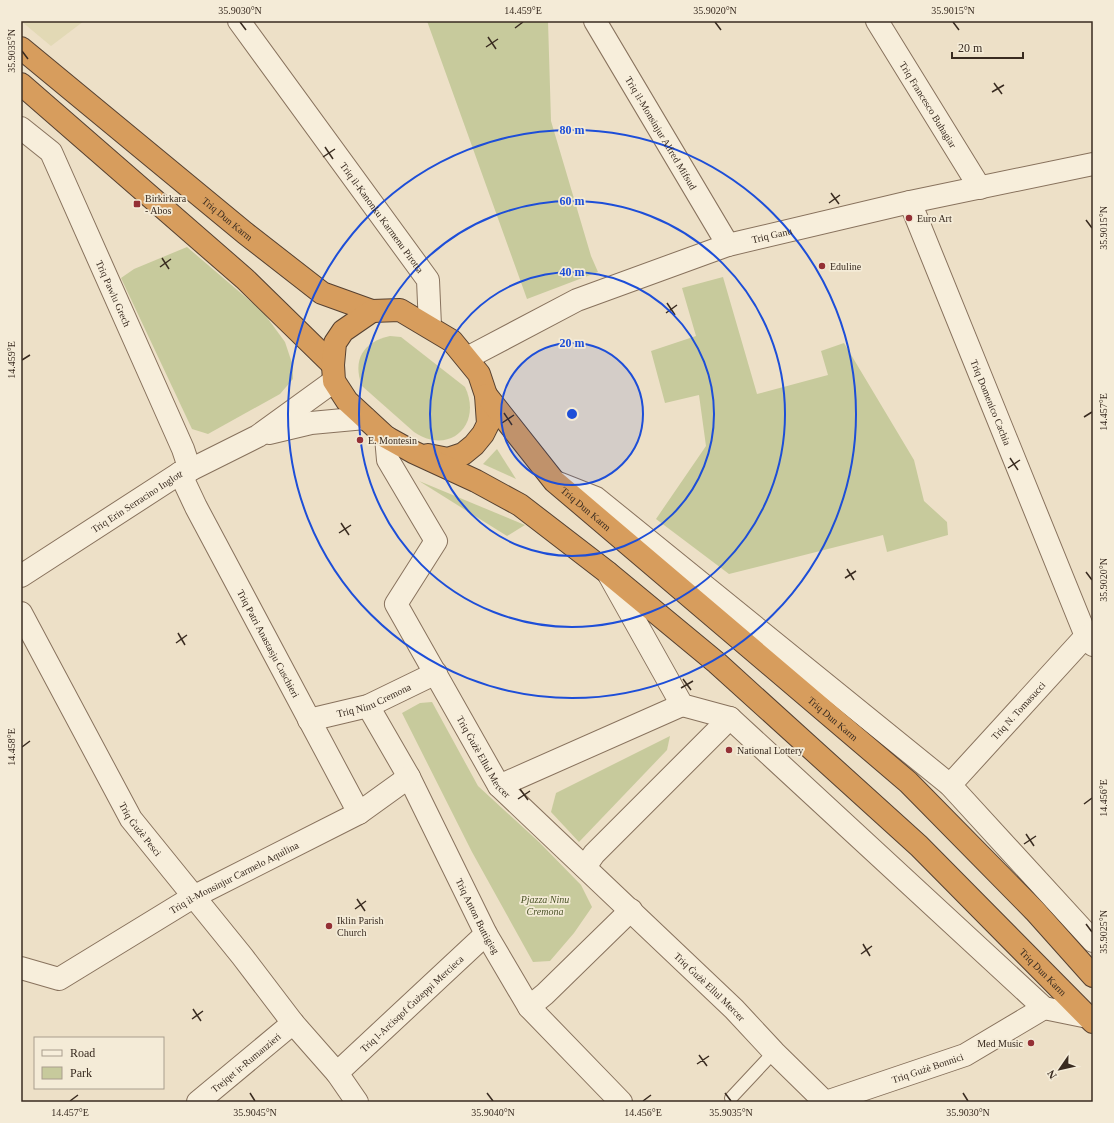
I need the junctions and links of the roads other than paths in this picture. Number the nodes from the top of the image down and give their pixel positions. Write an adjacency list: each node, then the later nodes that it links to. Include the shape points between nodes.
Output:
1 (239, 21): 12 (street, Triq il-Kanonku Karmenu Pirotta, via 428,280)
2 (595, 21): 10 (street, Triq il-Monsinjur Alfred Mifsud)
3 (877, 21): 8 (street, Triq Francesco Buhagiar)
4 (21, 48): 11 (highway, Triq Dun Karm, via 244,233 322,293)
5 (21, 84): 14 (highway, Triq Dun Karm, via 245,279)
6 (21, 128): 20 (street, Triq Pawlu Grech, via 52,152 183,449)
7 (1093, 164): 8 (street, Triq Ganu)
8 (980, 188): 9 (street, Triq Ganu)
9 (910, 202): 10 (street, Triq Ganu); 25 (street, Triq Domenico Cachia)
10 (728, 245): 13 (street, Triq Ganu, via 577,300)
11 (372, 311): 12 (highway, Triq Dun Karm, via 400,310); 14 (highway, via 342,331 335,343)
12 (430, 326): 13 (highway, Triq Dun Karm, via 452,341)
13 (467, 358): 15 (highway, Triq Dun Karm, via 479,374)
14 (334, 373): 16 (highway, Triq Dun Karm, via 347,401); 17 (street, Triq Erin Serracino Inglott)
15 (486, 395): 19 (highway, Triq Dun Karm, via 488,424 478,440 463,454 448,459); 21 (highway, Triq Dun Karm)
16 (365, 418): 17 (street, Triq Erin Serracino Inglott, via 311,423); 18 (highway, Triq Dun Karm)
17 (258, 436): 20 (street, Triq Erin Serracino Inglott)
18 (386, 437): 19 (highway, Triq Dun Karm); 26 (street, Triq Ġużè Ellul Mercer, via 388,460 436,541 396,604)
19 (413, 452): 22 (highway, Triq Dun Karm, via 520,505)
20 (185, 472): 23 (street, Triq Erin Serracino Inglott); 30 (street, Triq Patri Anastasju Cuschieri)
21 (554, 481): 32 (street, Triq Dun Karm, via 596,498); 41 (highway, Triq Dun Karm, via 908,782 1035,911)
22 (607, 572): 27 (street, Triq Dun Karm); 44 (highway, Triq Dun Karm, via 717,662 919,846)
23 (21, 576)
24 (21, 613): 36 (street, Triq Ġużè Pesci, via 131,819)
25 (1090, 640): 32 (street, Triq N. Tomasucci)
26 (436, 673): 28 (street, Triq Ninu Cremona); 33 (street, Triq Ġużè Ellul Mercer)
27 (682, 705): 29 (street); 33 (street)
28 (368, 706): 30 (street, Triq Ninu Cremona); 31 (street, Triq Anton Buttigieg)
29 (730, 718): 35 (street, via 594,854); 43 (street)
30 (309, 720): 34 (street, Triq Patri Anastasju Cuschieri)
31 (409, 777): 34 (street, Triq il-Monsinjur Carmelo Aquilina); 38 (street, Triq Anton Buttigieg)
32 (950, 785): 39 (street, Triq Dun Karm)
33 (499, 786): 35 (street, Triq Ġużè Ellul Mercer)
34 (359, 813): 36 (street, Triq il-Monsinjur Carmelo Aquilina)
35 (586, 867): 37 (street, Triq Ġużè Ellul Mercer)
36 (193, 897): 40 (street, Triq il-Monsinjur Carmelo Aquilina, via 59,979); 45 (street, Triq Ġużè Pesci)
37 (631, 910): 42 (street); 46 (street, Triq Ġużè Ellul Mercer, via 734,1009)
38 (486, 934): 42 (street, Triq Anton Buttigieg); 47 (street, Triq l-Arċisqof Ġużeppi Mercieca)
39 (1093, 941)
40 (21, 968)
41 (1093, 976)
42 (529, 1007): 51 (street, Triq Anton Buttigieg)
43 (1044, 1008): 44 (street, Triq Dun Karm); 52 (street, Triq Gużè Bonnici, via 965,1055)
44 (1091, 1020)
45 (293, 1023): 47 (street, Triq Ġużè Pesci); 49 (street, Trejqet ir-Rumanzieri)
46 (774, 1052): 48 (lane); 52 (street, Triq Ġużè Ellul Mercer)
47 (337, 1073): 50 (street, Triq Ġużè Pesci)
48 (731, 1098)
49 (198, 1102)
50 (357, 1102)
51 (622, 1102)
52 (825, 1102)

